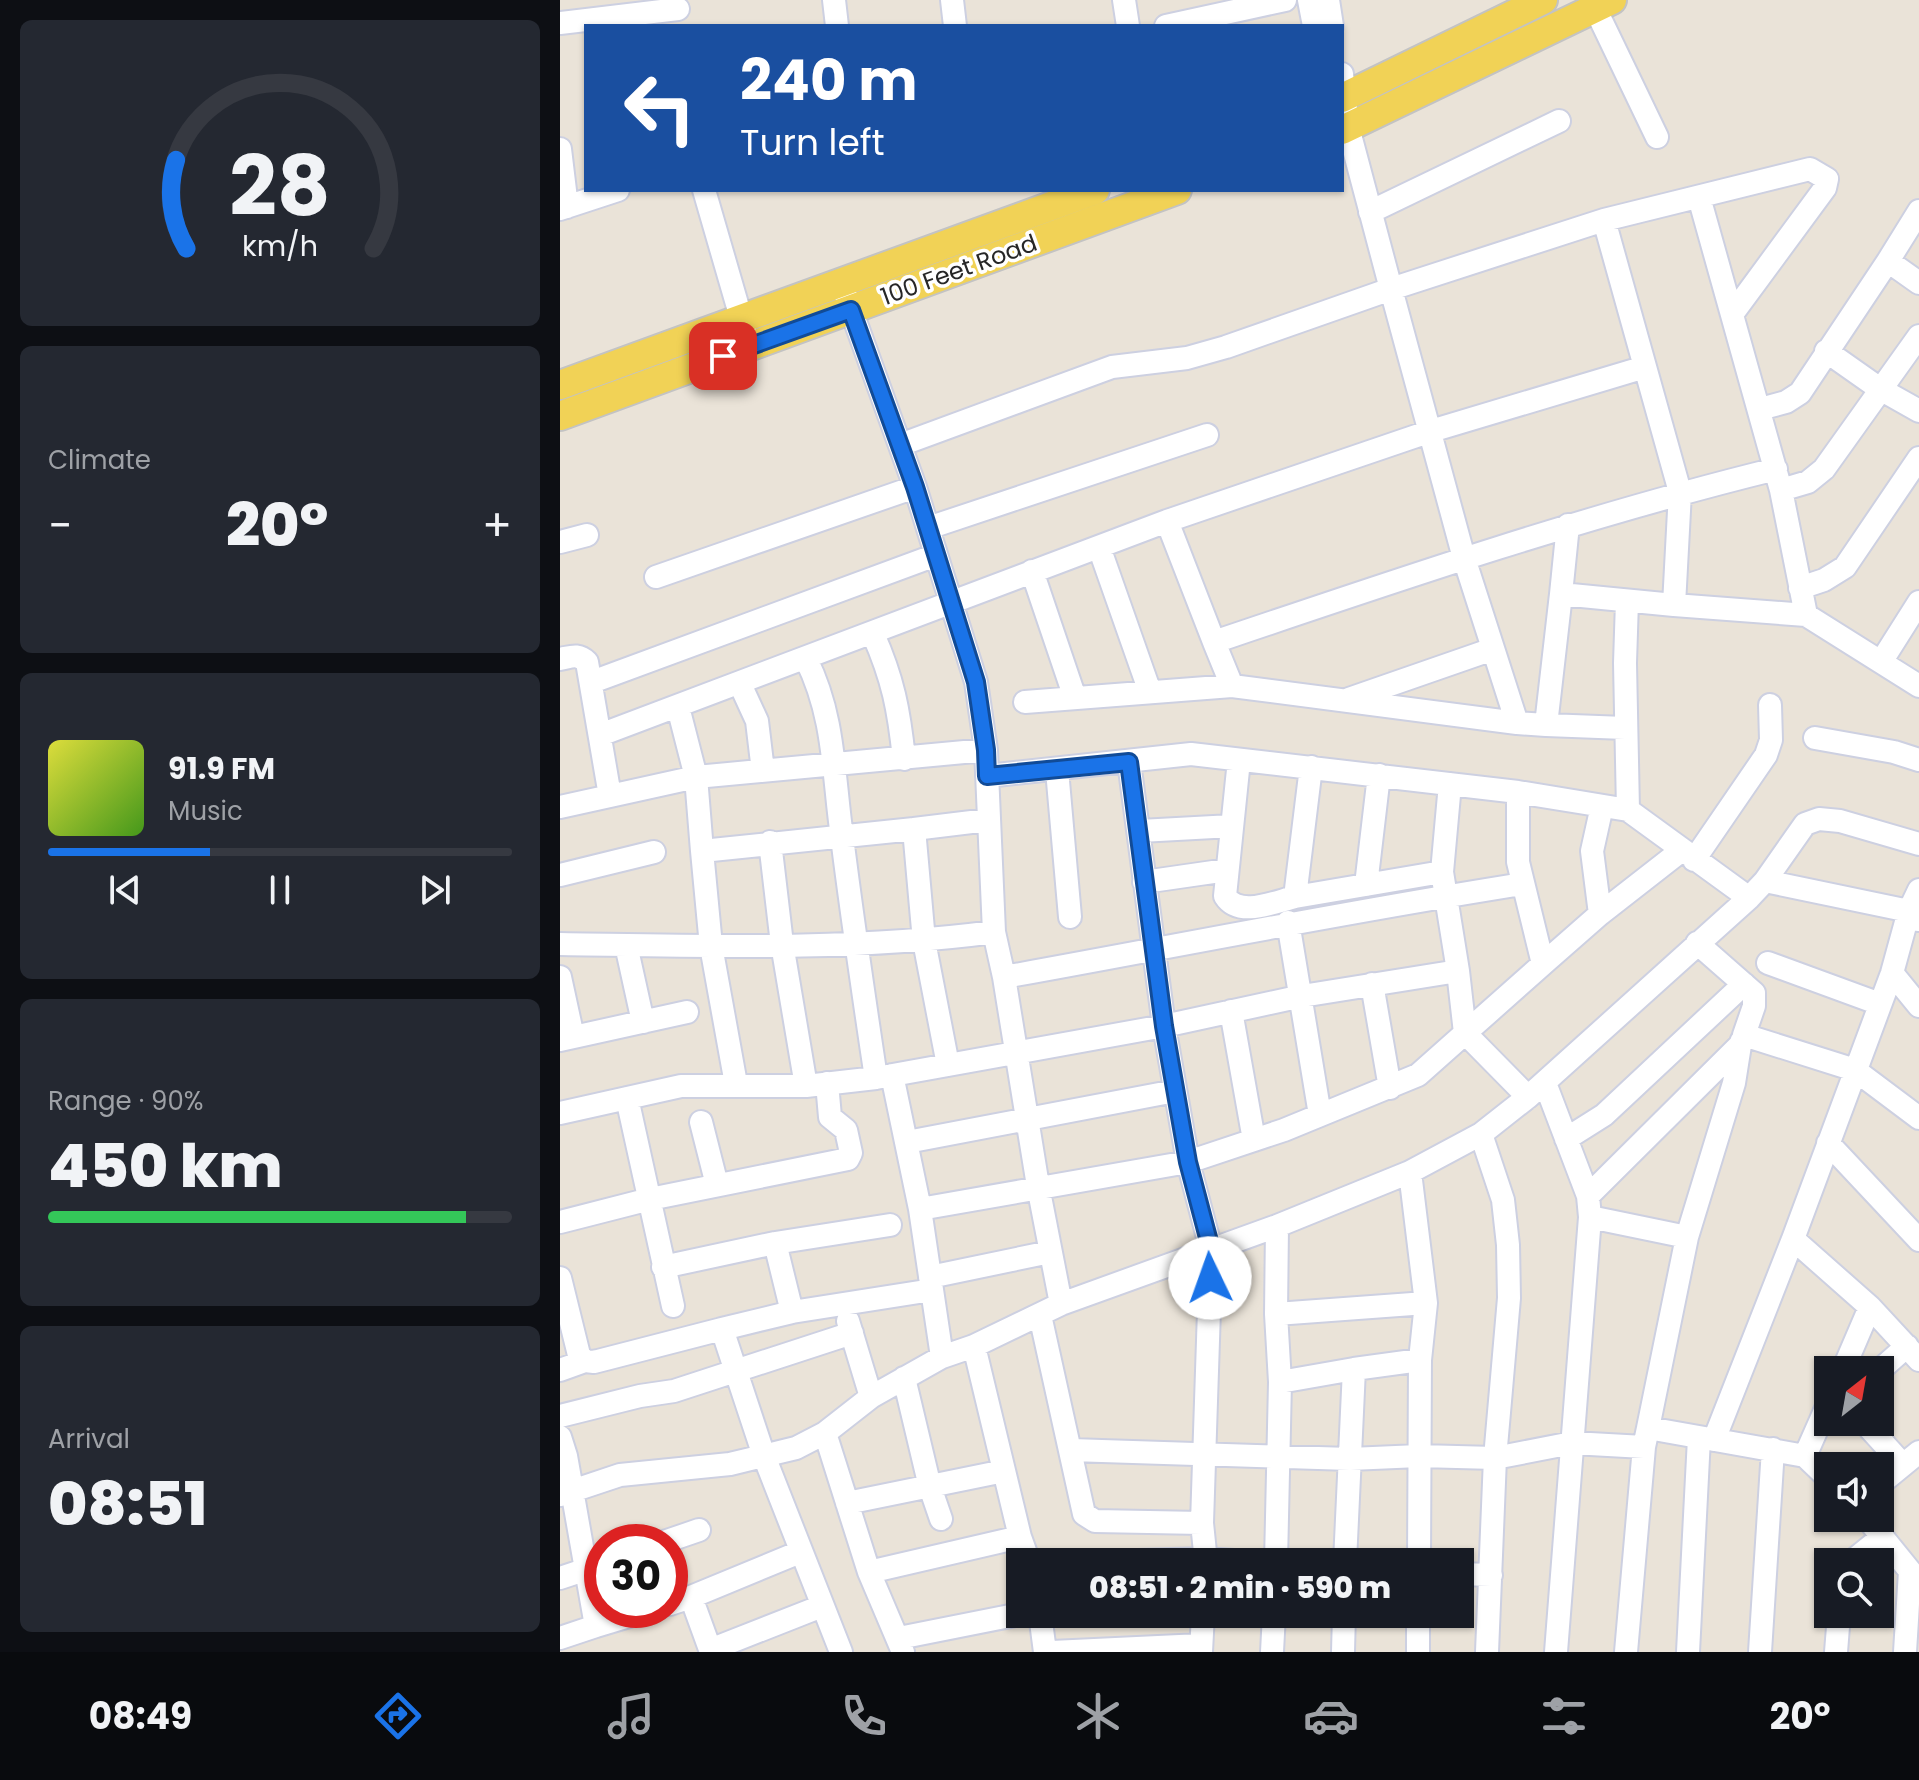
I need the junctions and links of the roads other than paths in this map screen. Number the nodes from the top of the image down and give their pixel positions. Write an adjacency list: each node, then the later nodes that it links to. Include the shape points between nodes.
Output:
1 (834, 0): 11 (street)
2 (952, 0): 12 (street)
3 (1124, 0): 13 (street)
4 (1285, 0): 14 (street)
5 (1309, 0): 15 (street)
6 (1328, 0): 16 (street)
7 (1543, 0): 17 (main road)
8 (1604, 4): 19 (main road); 20 (street)
9 (678, 12): 10 (street)
10 (560, 23)
11 (837, 24)
12 (955, 24)
13 (1128, 24)
14 (1175, 24)
15 (1314, 24)
16 (1332, 24)
17 (1344, 90)
18 (1559, 121): 29 (street)
19 (1345, 128): 29 (street)
20 (1657, 137)
21 (560, 149): 27 (street)
22 (612, 192): 27 (street)
23 (705, 192): 37 (street)
24 (1089, 192): 32 (main road, 100 Feet Road)
25 (1170, 192): 35 (main road, 100 Feet Road)
26 (1699, 197): 30 (street); 36 (street); 36 (street, via 1810,169 1827,179)
27 (563, 208)
28 (1919, 211): 31 (street)
29 (1370, 212): 34 (street)
30 (1604, 220): 34 (street); 41 (street)
31 (1888, 261): 33 (street); 40 (street)
32 (841, 282): 35 (street); 37 (main road, 100 Feet Road)
33 (1919, 283)
34 (1391, 289): 47 (street); 49 (street, via 1187,358 1112,367)
35 (851, 310): 39 (main road, 100 Feet Road); 49 (street)
36 (1733, 313): 44 (street)
37 (740, 318): 39 (street); 42 (main road, 100 Feet Road)
38 (1919, 336): 43 (street)
39 (751, 346): 46 (main road, 100 Feet Road)
40 (1826, 351): 43 (street); 44 (street, via 1800,393)
41 (1645, 367): 47 (street); 53 (street)
42 (560, 385)
43 (1880, 389): 45 (street); 51 (street, via 1824,469 1808,482)
44 (1760, 409): 51 (street)
45 (1919, 411)
46 (560, 416)
47 (1431, 431): 54 (street); 61 (street)
48 (1207, 435): 56 (street)
49 (900, 445): 52 (street)
50 (1919, 458): 64 (street, via 1845,567)
51 (1778, 479): 53 (street); 64 (street)
52 (915, 487): 56 (street); 63 (street)
53 (1680, 492): 55 (street); 69 (street)
54 (1167, 521): 59 (street); 72 (street)
55 (1568, 525): 61 (street); 65 (street)
56 (928, 528): 60 (street)
57 (587, 535): 58 (street)
58 (560, 542)
59 (1099, 547): 62 (street); 81 (street)
60 (936, 555): 66 (street); 77 (street)
61 (1464, 558): 72 (street); 73 (street)
62 (1032, 571): 66 (street); 82 (street)
63 (656, 577)
64 (1800, 588): 70 (street)
65 (1561, 594): 67 (street); 88 (street)
66 (952, 601): 71 (street); 92 (street, via 976,682)
67 (1627, 601): 69 (street); 89 (street)
68 (1919, 602): 76 (street)
69 (1674, 605): 70 (street)
70 (1806, 615): 76 (street)
71 (873, 634): 75 (street); 93 (street, via 896,695)
72 (1214, 642): 79 (street)
73 (1493, 649): 83 (street); 87 (street)
74 (560, 659): 77 (street, via 582,657)
75 (806, 659): 78 (street); 97 (street, via 826,708)
76 (1881, 662): 80 (street)
77 (592, 682): 90 (street)
78 (740, 684): 86 (street); 100 (street, via 757,721)
79 (1232, 686): 81 (street); 83 (street)
80 (1919, 686)
81 (1150, 692): 82 (street)
82 (1075, 698): 84 (street)
83 (1344, 700): 87 (street)
84 (1025, 702)
85 (1770, 705): 119 (street, via 1766,755)
86 (678, 707): 90 (street); 103 (street)
87 (1517, 723): 88 (street)
88 (1546, 725): 89 (street)
89 (1625, 728): 109 (street)
90 (600, 735): 106 (street)
91 (1815, 738): 95 (street)
92 (986, 750): 93 (street); 102 (street)
93 (904, 759): 97 (street)
94 (1239, 760): 96 (street, via 1191,754); 98 (street); 111 (street)
95 (1919, 760)
96 (1129, 762): 99 (street); 113 (street)
97 (834, 766): 100 (street); 114 (street)
98 (1311, 767): 101 (street); 129 (street)
99 (1057, 770): 102 (street); 133 (street)
100 (763, 771): 103 (street)
101 (1379, 775): 104 (street); 126 (street)
102 (987, 776): 110 (street)
103 (696, 777): 106 (street); 117 (street)
104 (1450, 784): 105 (street); 121 (street)
105 (1518, 792): 107 (street); 125 (street, via 1516,849)
106 (610, 796): 108 (street)
107 (1602, 806): 109 (street); 131 (street, via 1592,851)
108 (560, 807)
109 (1628, 810): 119 (street)
110 (988, 820): 112 (street); 135 (street)
111 (1232, 826): 113 (street); 120 (street)
112 (914, 829): 114 (street); 136 (street)
113 (1140, 831): 124 (street)
114 (841, 835): 115 (street); 142 (street)
115 (770, 842): 117 (street); 139 (street)
116 (1919, 844): 123 (street, via 1819,819 1797,832)
117 (702, 851): 141 (street)
118 (654, 852): 122 (street)
119 (1688, 855): 130 (street); 131 (street)
120 (1227, 870): 124 (street); 129 (street, via 1225,896 1234,907)
121 (1442, 872): 126 (street); 128 (street)
122 (560, 875)
123 (1765, 881): 130 (street); 132 (street)
124 (1144, 882): 143 (street)
125 (1523, 884): 128 (street); 145 (street)
126 (1366, 885): 129 (street)
127 (1919, 890): 132 (street)
128 (1447, 896): 134 (street); 146 (street)
129 (1295, 897)
130 (1749, 898): 137 (street)
131 (1600, 914): 145 (street)
132 (1914, 916): 147 (street)
133 (1070, 917)
134 (1288, 922): 143 (street); 152 (street)
135 (994, 932): 136 (street); 149 (street)
136 (924, 941): 142 (street); 163 (street)
137 (1697, 943): 151 (street); 169 (street)
138 (560, 944): 140 (street)
139 (782, 944): 141 (street); 142 (street); 167 (street)
140 (626, 945): 141 (street); 157 (street)
141 (711, 946): 166 (street)
142 (857, 946): 165 (street)
143 (1152, 950): 149 (street); 158 (street)
144 (1768, 963): 153 (street)
145 (1543, 964): 159 (street)
146 (1458, 971): 150 (street); 159 (street)
147 (1892, 973): 153 (street); 154 (street)
148 (560, 977): 160 (street)
149 (1004, 977): 162 (street)
150 (1372, 984): 152 (street); 168 (street)
151 (1744, 984): 161 (street, via 1755,997); 178 (street, via 1604,1115)
152 (1302, 996): 155 (street); 173 (street)
153 (1880, 1004): 164 (street)
154 (1919, 1006)
155 (1231, 1011): 158 (street); 179 (street)
156 (687, 1012): 157 (street)
157 (643, 1022): 160 (street)
158 (1164, 1026): 162 (street); 170 (street)
159 (1465, 1033): 168 (street, via 1418,1075); 169 (street)
160 (566, 1038)
161 (1742, 1040): 164 (street); 187 (street); 192 (street)
162 (1016, 1052): 163 (street); 175 (street)
163 (948, 1065): 165 (street)
164 (1855, 1070): 174 (street); 181 (street)
165 (884, 1076): 167 (street); 180 (street)
166 (736, 1084): 167 (street); 171 (street, via 681,1086)
167 (816, 1085): 184 (street, via 830,1117 846,1130 848,1159)
168 (1390, 1088): 173 (street)
169 (1537, 1090): 177 (street); 178 (street)
170 (1175, 1091): 175 (street); 182 (street)
171 (627, 1098): 172 (street); 186 (street)
172 (560, 1113)
173 (1320, 1115): 179 (street)
174 (1919, 1118)
175 (1027, 1120): 180 (street); 185 (street)
176 (701, 1122): 184 (street)
177 (1481, 1134): 183 (street); 239 (street, via 1503,1200 1508,1245 1509,1298)
178 (1566, 1139): 187 (street)
179 (1254, 1140): 182 (street)
180 (907, 1142): 188 (street)
181 (1828, 1143): 193 (street); 194 (street)
182 (1188, 1162): 185 (street); 196 (street)
183 (1410, 1172): 191 (street); 201 (street)
184 (717, 1185): 186 (street)
185 (1038, 1186): 188 (street); 197 (street)
186 (650, 1199): 189 (street); 198 (street)
187 (1589, 1206): 192 (street); 231 (street)
188 (920, 1209): 200 (street)
189 (560, 1222)
190 (890, 1225): 195 (street)
191 (1277, 1226): 196 (street); 207 (street)
192 (1687, 1237): 229 (street)
193 (1793, 1239): 205 (street); 230 (street)
194 (1919, 1240)
195 (775, 1243): 198 (street); 206 (street)
196 (1211, 1249): 202 (street); 234 (street)
197 (1050, 1252): 200 (street); 202 (street)
198 (663, 1267): 204 (street)
199 (560, 1278): 216 (street, via 579,1355)
200 (931, 1284): 203 (street); 214 (street)
201 (1426, 1303): 207 (street); 215 (street)
202 (1061, 1304): 208 (street)
203 (844, 1305): 206 (street); 210 (street)
204 (673, 1306)
205 (1870, 1307): 212 (street); 213 (street)
206 (792, 1312): 209 (street)
207 (1276, 1314): 222 (street)
208 (1040, 1315): 211 (street); 233 (street)
209 (722, 1329): 216 (street); 220 (street)
210 (852, 1333): 220 (street); 223 (street)
211 (974, 1346): 214 (street); 243 (street)
212 (1913, 1353): 217 (street)
213 (1849, 1356)
214 (942, 1357): 221 (street)
215 (1420, 1360): 218 (street); 236 (street)
216 (585, 1361): 219 (street)
217 (1894, 1363)
218 (1354, 1369): 222 (street); 240 (street)
219 (560, 1370)
220 (735, 1370): 224 (street, via 674,1391); 235 (street)
221 (904, 1378): 223 (street); 245 (street)
222 (1280, 1382): 238 (street)
223 (871, 1397): 225 (street)
224 (560, 1416)
225 (825, 1433): 235 (street); 247 (street)
226 (1814, 1436): 237 (street)
227 (1882, 1436): 241 (street)
228 (560, 1437): 246 (street)
229 (1646, 1438): 230 (street); 231 (street); 295 (street)
230 (1707, 1439): 232 (street); 296 (street)
231 (1572, 1443): 239 (street); 294 (street)
232 (1773, 1449): 237 (street); 297 (street)
233 (1071, 1450): 234 (street); 249 (street, via 1084,1514 1095,1521)
234 (1204, 1453): 238 (street); 250 (street)
235 (764, 1456): 246 (street, via 697,1469 620,1475); 265 (street)
236 (1419, 1456): 239 (street); 240 (street); 263 (street)
237 (1805, 1456): 242 (street)
238 (1278, 1457): 240 (street); 261 (street)
239 (1495, 1458): 270 (street)
240 (1350, 1459): 262 (street)
241 (1911, 1459): 244 (street)
242 (1814, 1465)
243 (1004, 1471): 245 (street); 254 (street)
244 (1894, 1473)
245 (930, 1487): 247 (street); 248 (street)
246 (566, 1492): 256 (street)
247 (847, 1503): 268 (street)
248 (941, 1519)
249 (1111, 1521): 250 (street); 259 (street)
250 (1202, 1523): 260 (street)
251 (699, 1530): 253 (street)
252 (1878, 1532): 255 (street)
253 (688, 1534)
254 (1020, 1537): 258 (street); 268 (street)
255 (1882, 1537): 264 (street); 267 (street)
256 (584, 1540)
257 (1919, 1546): 267 (street)
258 (1024, 1548)
259 (1108, 1548)
260 (1205, 1548)
261 (1276, 1548)
262 (1346, 1548)
263 (1419, 1548)
264 (1868, 1548)
265 (800, 1552): 272 (street); 273 (street)
266 (584, 1570): 271 (street)
267 (1910, 1571): 299 (street)
268 (869, 1572): 284 (street)
269 (1474, 1574): 270 (street)
270 (1491, 1575): 293 (street)
271 (560, 1578)
272 (688, 1598)
273 (822, 1606): 286 (street); 287 (street)
274 (688, 1613): 286 (street)
275 (1006, 1618): 284 (street)
276 (590, 1628): 283 (street)
277 (1042, 1628): 288 (street)
278 (1202, 1628): 285 (street)
279 (1273, 1628): 290 (street)
280 (1344, 1628): 291 (street)
281 (1418, 1628): 292 (street)
282 (1838, 1628): 298 (street)
283 (560, 1638)
284 (901, 1645)
285 (1201, 1648): 289 (street)
286 (711, 1651)
287 (841, 1652)
288 (1045, 1652)
289 (1052, 1652)
290 (1272, 1652)
291 (1343, 1652)
292 (1418, 1652)
293 (1487, 1652)
294 (1556, 1652)
295 (1626, 1652)
296 (1688, 1652)
297 (1760, 1652)
298 (1836, 1652)
299 (1905, 1652)

